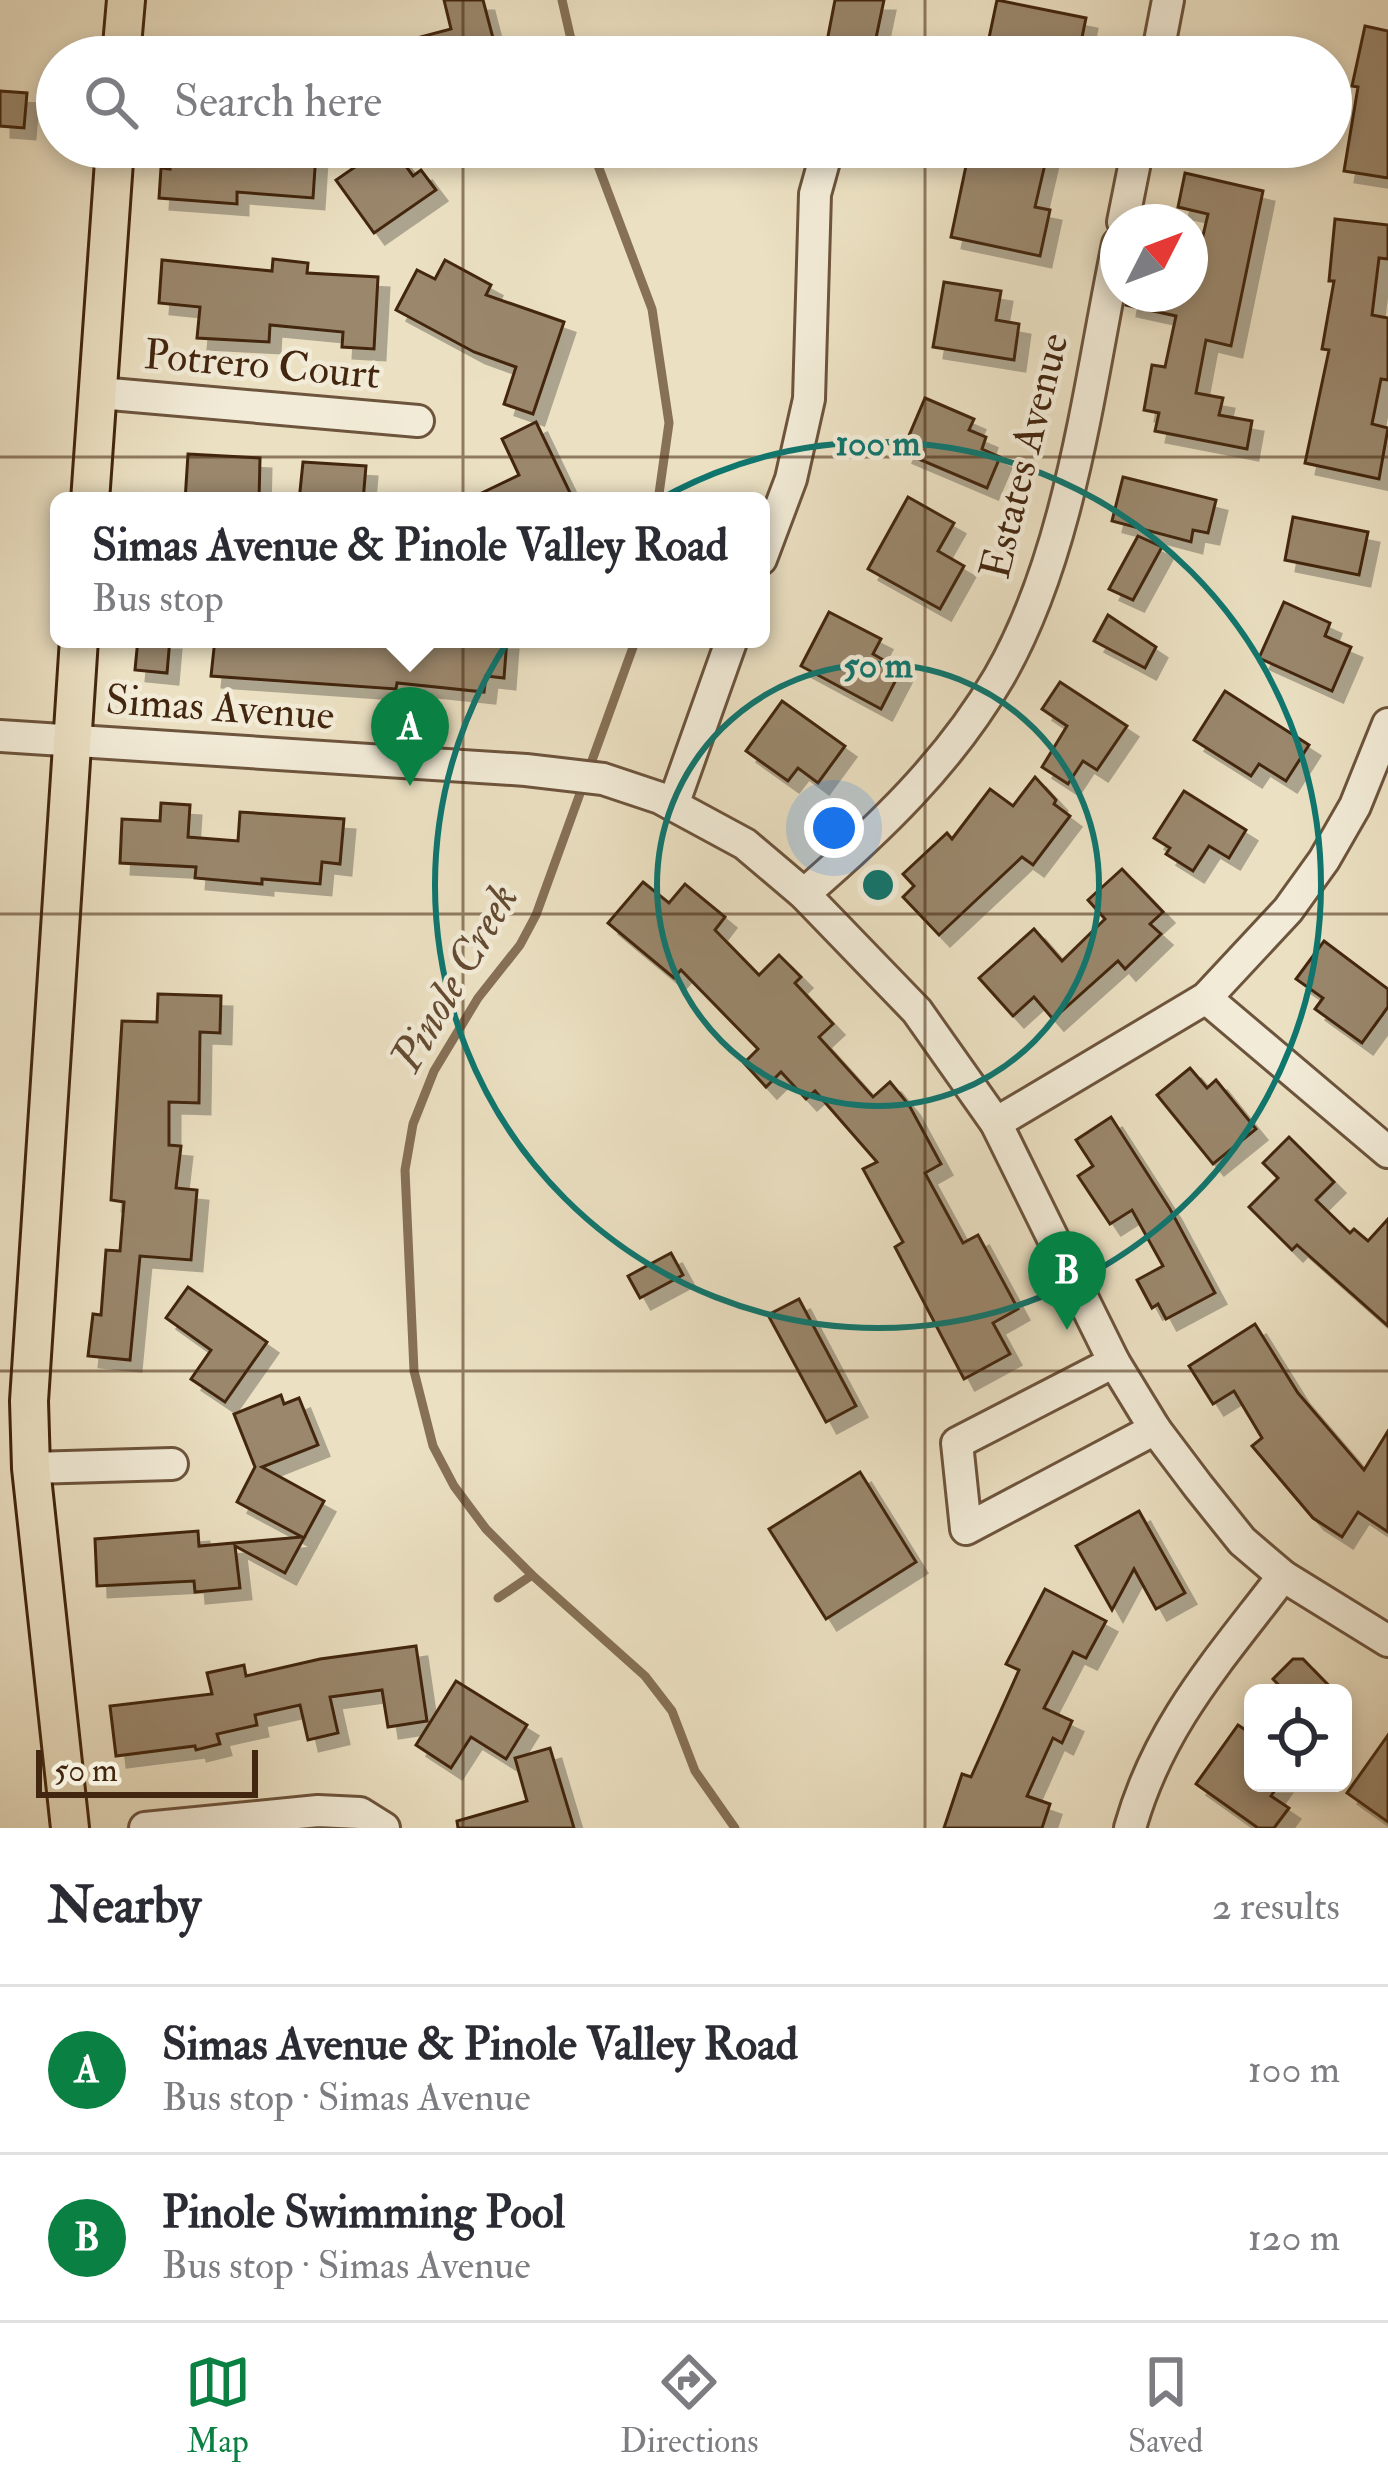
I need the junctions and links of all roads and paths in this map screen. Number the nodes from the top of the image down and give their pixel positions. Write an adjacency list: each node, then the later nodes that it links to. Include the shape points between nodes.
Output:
1 (126, 0): 3 (main road)
2 (1168, 0): 4 (street)
3 (123, 36)
4 (1160, 36)
5 (114, 168): 10 (main road)
6 (822, 168): 13 (street, via 809,399)
7 (1134, 168): 8 (street)
8 (1127, 204)
9 (1104, 312): 20 (street, Estates Avenue, via 1043,579 1000,675 891,818)
10 (99, 393): 11 (street, Potrero Court); 12 (main road)
11 (418, 421)
12 (91, 492)
13 (770, 535)
14 (78, 648): 18 (main road)
15 (728, 648): 19 (street)
16 (1388, 724): 21 (street, via 1324,860)
17 (0, 736): 18 (street, Simas Avenue)
18 (70, 740): 19 (street, Simas Avenue, via 526,770 603,779); 25 (main road)
19 (667, 802): 20 (street, Simas Avenue, via 746,844)
20 (804, 894): 22 (street, Simas Avenue, via 916,1011)
21 (1205, 998): 22 (street); 23 (street)
22 (996, 1123): 24 (street, Simas Avenue)
23 (1388, 1153)
24 (1114, 1362): 26 (street, Simas Avenue); 26 (street, via 957,1442 967,1529)
25 (15, 1400): 28 (main road)
26 (1155, 1429): 29 (street, Simas Avenue, via 1242,1540)
27 (172, 1464): 28 (street)
28 (31, 1468): 31 (main road)
29 (1283, 1576): 30 (street, Simas Avenue); 34 (street, via 1179,1714 1148,1769)
30 (1388, 1641)
31 (70, 1828)
32 (145, 1828): 33 (street, via 318,1811 360,1814)
33 (384, 1828)
34 (1130, 1828)

